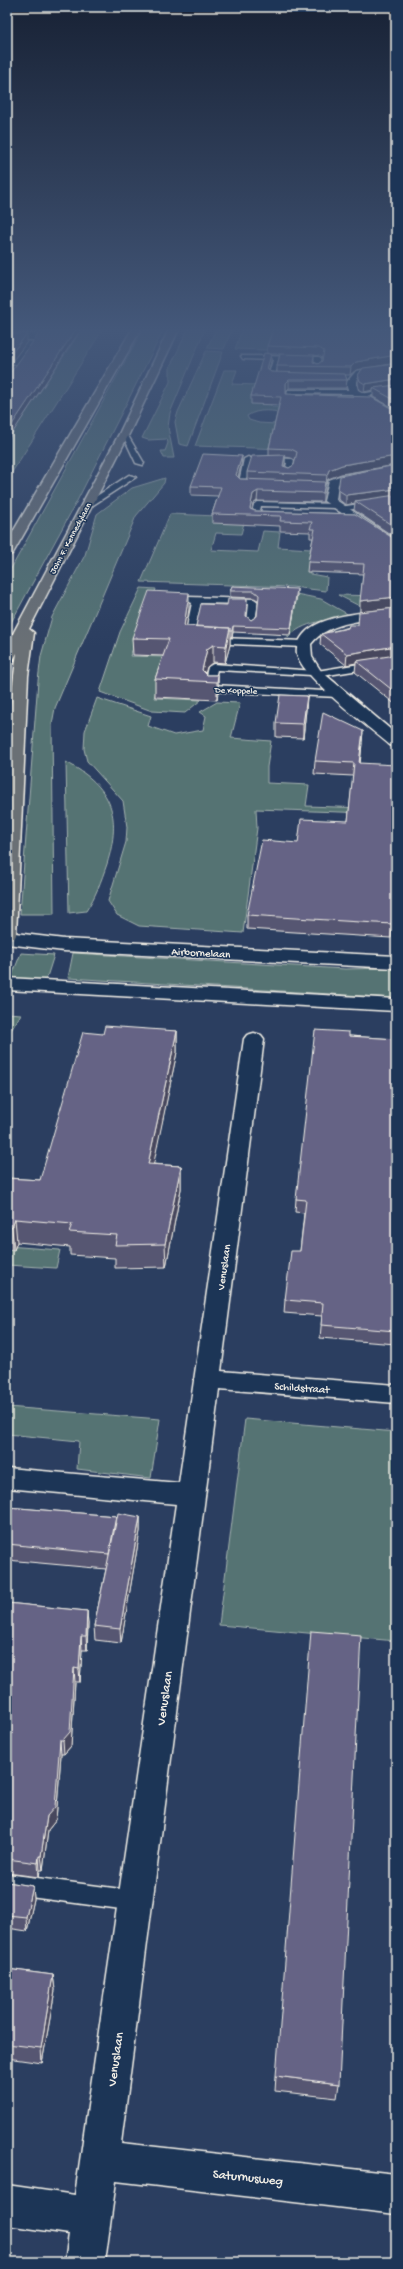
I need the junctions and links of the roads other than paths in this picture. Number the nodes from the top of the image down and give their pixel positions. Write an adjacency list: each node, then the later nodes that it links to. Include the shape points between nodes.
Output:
1 (124, 434): 10 (main road, John F. Kennedylaan)
2 (74, 435): 13 (main road)
3 (124, 435): 4 (lane)
4 (140, 463)
5 (396, 469): 11 (street, via 342,478 333,482 328,488 330,502)
6 (288, 474): 8 (lane, via 291,461 245,459 241,485)
7 (132, 478): 10 (lane)
8 (264, 486)
9 (396, 501): 11 (lane)
10 (87, 505): 19 (main road, John F. Kennedylaan)
11 (339, 512): 12 (lane, via 258,504 255,517); 14 (street)
12 (279, 518)
13 (11, 541): 15 (main road)
14 (396, 546)
15 (7, 553)
16 (176, 599): 17 (lane)
17 (197, 600): 20 (lane, via 254,602); 21 (lane, via 188,640)
18 (396, 613): 21 (street, via 330,624 316,629 307,637)
19 (30, 614): 22 (main road, John F. Kennedylaan); 27 (main road, via 21,676)
20 (251, 622)
21 (304, 644): 24 (street, via 305,662)
22 (7, 659)
23 (396, 661): 24 (lane, De Koppele)
24 (314, 673): 25 (street); 25 (lane, De Koppele, via 214,667 208,688)
25 (339, 694): 26 (street)
26 (396, 742)
27 (7, 936): 28 (street, Airbornelaan, via 64,945)
28 (396, 962)
29 (7, 984): 30 (street)
30 (396, 1005)
31 (254, 1039): 32 (street, Venuslaan)
32 (207, 1379): 33 (street, Schildstraat); 35 (street, Venuslaan)
33 (396, 1394)
34 (7, 1478): 35 (street)
35 (191, 1495): 37 (street, Venuslaan)
36 (7, 1884): 37 (lane)
37 (136, 1901): 38 (street, Venuslaan)
38 (100, 2160): 39 (street, Saturnusweg); 41 (street, Venuslaan)
39 (396, 2194)
40 (7, 2205): 41 (street)
41 (91, 2217): 42 (street, Venuslaan)
42 (84, 2262)

